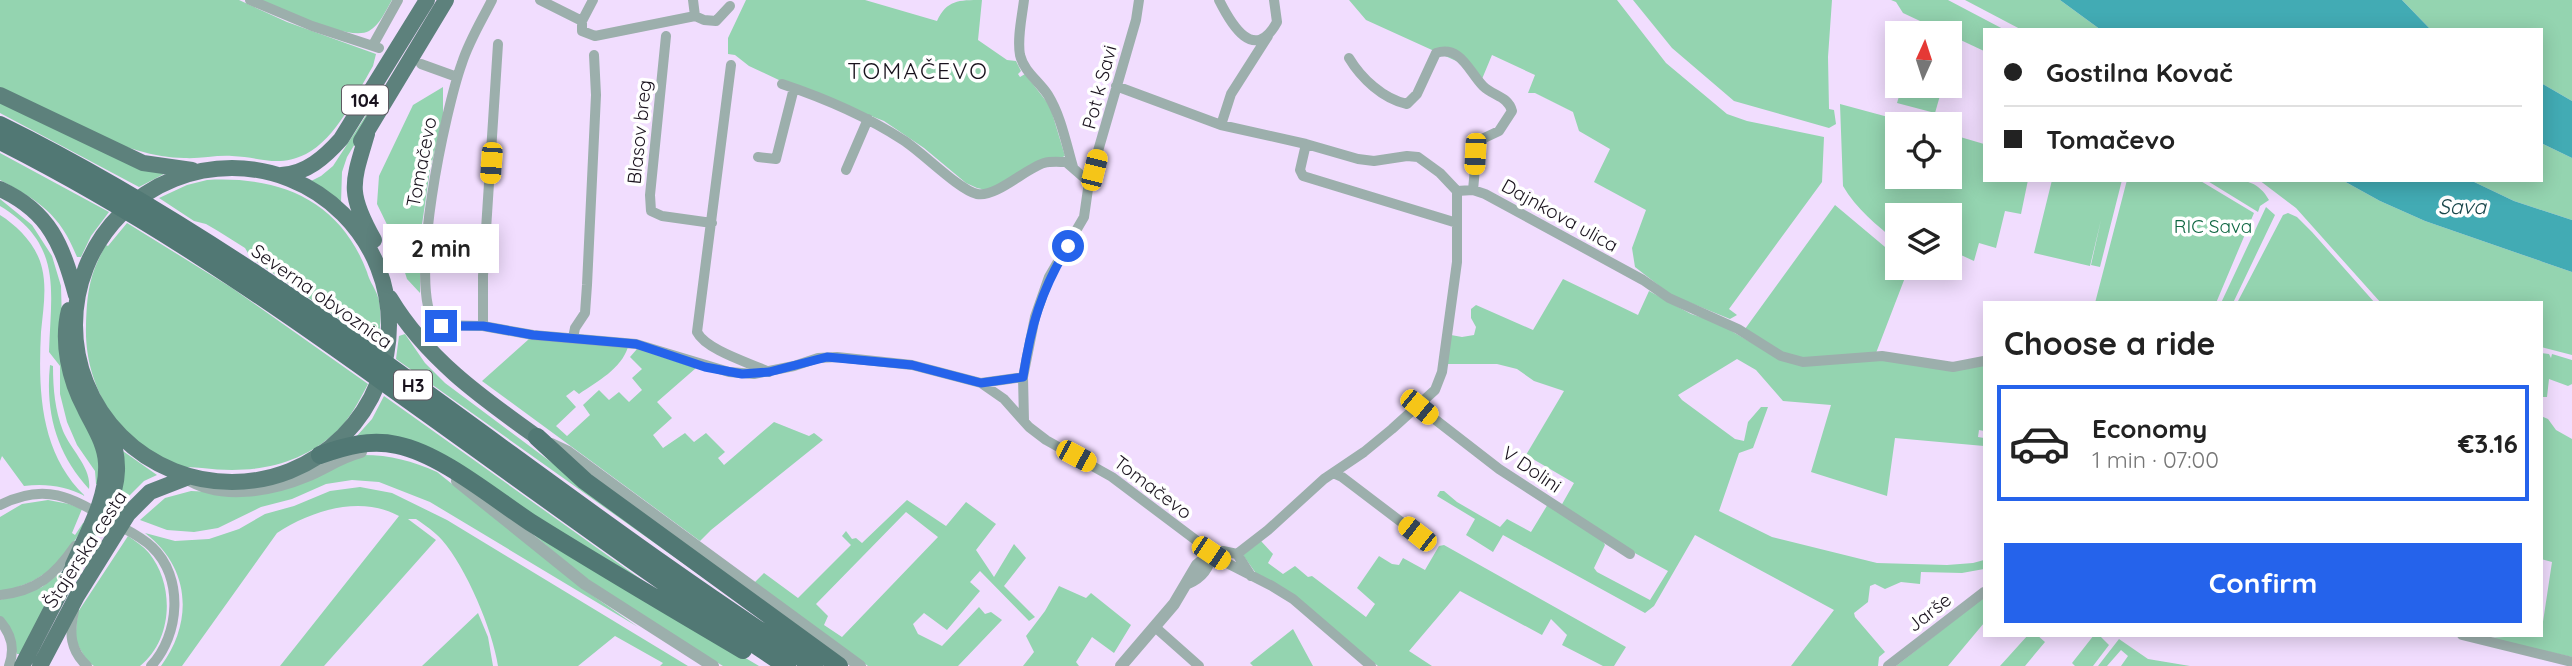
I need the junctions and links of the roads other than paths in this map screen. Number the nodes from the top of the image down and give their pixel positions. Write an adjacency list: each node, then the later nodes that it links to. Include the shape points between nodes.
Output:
1 (250, 0): 2 (street, via 376,46)
2 (398, 0)
3 (427, 0): 39 (main road, 104, via 341,139 310,166)
4 (446, 0): 31 (main road, 104)
5 (492, 0): 23 (street)
6 (540, 0): 15 (street)
7 (593, 0): 15 (street)
8 (693, 0): 14 (street)
9 (1024, 0): 36 (street, via 1019,44 1022,60 1056,110)
10 (1139, 0): 25 (street, Pot k Savi)
11 (1219, 0): 16 (street, via 1238,33 1258,39)
12 (1274, 0): 16 (street, via 1277,22)
13 (730, 6): 14 (street, via 716,21)
14 (695, 16): 15 (street, via 595,36 582,31)
15 (582, 21)
16 (1268, 35): 30 (street, via 1231,94)
17 (666, 36): 44 (street, Blasov breg, via 651,211)
18 (498, 44): 49 (street)
19 (594, 55): 50 (street, via 586,304)
20 (1349, 58): 42 (street, via 1371,85 1407,104 1418,94 1436,53 1447,51 1474,70 1482,85 1509,103 1512,111 1504,125 1477,147)
21 (421, 64): 23 (street)
22 (731, 65): 44 (street)
23 (457, 77): 49 (street, Tomačevo, via 427,223 428,305 438,326)
24 (782, 84): 26 (street)
25 (1116, 86): 30 (street); 40 (street, Pot k Savi)
26 (793, 88): 28 (street); 35 (street, via 776,159)
27 (0, 95): 34 (main road)
28 (868, 119): 36 (street, via 978,194 1044,163 1066,162); 37 (street)
29 (0, 125): 86 (highway, Severna obvoznica / H3, via 121,189 205,241)
30 (1221, 125): 33 (street)
31 (367, 134): 46 (main road, 104, via 352,155 345,181); 47 (main road, via 354,193 382,254)
32 (0, 141): 85 (highway, Severna obvoznica / H3, via 111,200 219,267)
33 (1306, 144): 43 (street, via 1374,161 1418,157); 45 (street, via 1300,170 1303,176)
34 (106, 146): 38 (main road, via 156,166); 39 (main road, via 165,161 249,161)
35 (758, 157)
36 (1073, 167): 40 (street)
37 (846, 170)
38 (205, 171): 39 (main road); 48 (main road, Štajerska cesta, via 173,180 128,208 103,235)
39 (281, 175): 46 (main road, via 325,200)
40 (1089, 182): 53 (street, Pot k Savi, via 1084,217 1041,296)
41 (0, 188): 48 (main road, via 24,202 50,227)
42 (1473, 190): 43 (street, Dajnkova ulica); 51 (street, Dajnkova ulica, via 1669,298 1738,329 1780,356 1803,362 1882,356 1953,367)
43 (1457, 191): 45 (street)
44 (712, 223): 52 (street, via 699,336)
45 (1457, 223): 55 (street, via 1457,262 1441,375 1435,390)
46 (359, 232): 47 (main road)
47 (386, 290): 58 (main road, via 440,361); 59 (main road, via 389,325 384,367 365,411)
48 (76, 295): 57 (main road, via 80,363); 62 (main road, Štajerska cesta, via 68,312 67,352 76,389 106,456)
49 (483, 326): 50 (street, Tomačevo)
50 (573, 338): 52 (street, Tomačevo, via 636,344 729,372)
51 (1983, 361)
52 (769, 372): 54 (street, Tomačevo, via 818,358 837,358 912,365)
53 (1023, 377): 54 (street); 56 (street, Pot k Savi)
54 (981, 383): 56 (street, Tomačevo)
55 (1419, 407): 60 (street); 68 (street, V Dolini, via 1499,469)
56 (1024, 421): 66 (street, Tomačevo, via 1046,440 1112,477)
57 (106, 422): 61 (main road, via 148,460); 62 (main road, Štajerska cesta, via 118,476)
58 (537, 437): 87 (highway, via 585,481); 88 (street, via 568,452)
59 (320, 456): 61 (main road, via 263,477); 84 (highway, via 372,442 425,454)
60 (1333, 472): 65 (street); 67 (street)
61 (186, 478): 72 (main road, Štajerska cesta, via 156,488 136,504); 83 (street, via 216,489 259,489 301,478 360,452 391,451 419,459 462,484 585,584)
62 (109, 490): 64 (main road, Štajerska cesta)
63 (0, 505): 82 (street, via 39,493 62,495 152,547 166,568 175,607 168,639)
64 (92, 528): 71 (street, via 54,574 28,589); 79 (main road, Štajerska cesta)
65 (1417, 534)
66 (1211, 553): 67 (street); 69 (street, Tomačevo); 74 (street, via 1210,564 1188,583)
67 (1237, 554): 69 (street)
68 (1630, 554)
69 (1251, 576): 91 (street, Tomačevo, via 1305,608)
70 (1983, 593): 77 (street, Jarše)
71 (0, 595)
72 (77, 596): 80 (main road, Štajerska cesta); 81 (street, via 71,635)
73 (0, 621): 78 (street, via 12,643)
74 (1155, 627): 89 (street); 90 (street)
75 (2470, 637): 76 (street)
76 (2572, 662)
77 (1892, 663)
78 (9, 666)
79 (22, 666)
80 (40, 666)
81 (87, 666)
82 (151, 666)
83 (713, 666)
84 (769, 666)
85 (787, 666)
86 (814, 666)
87 (839, 666)
88 (860, 666)
89 (1121, 666)
90 (1199, 666)
91 (1371, 666)

